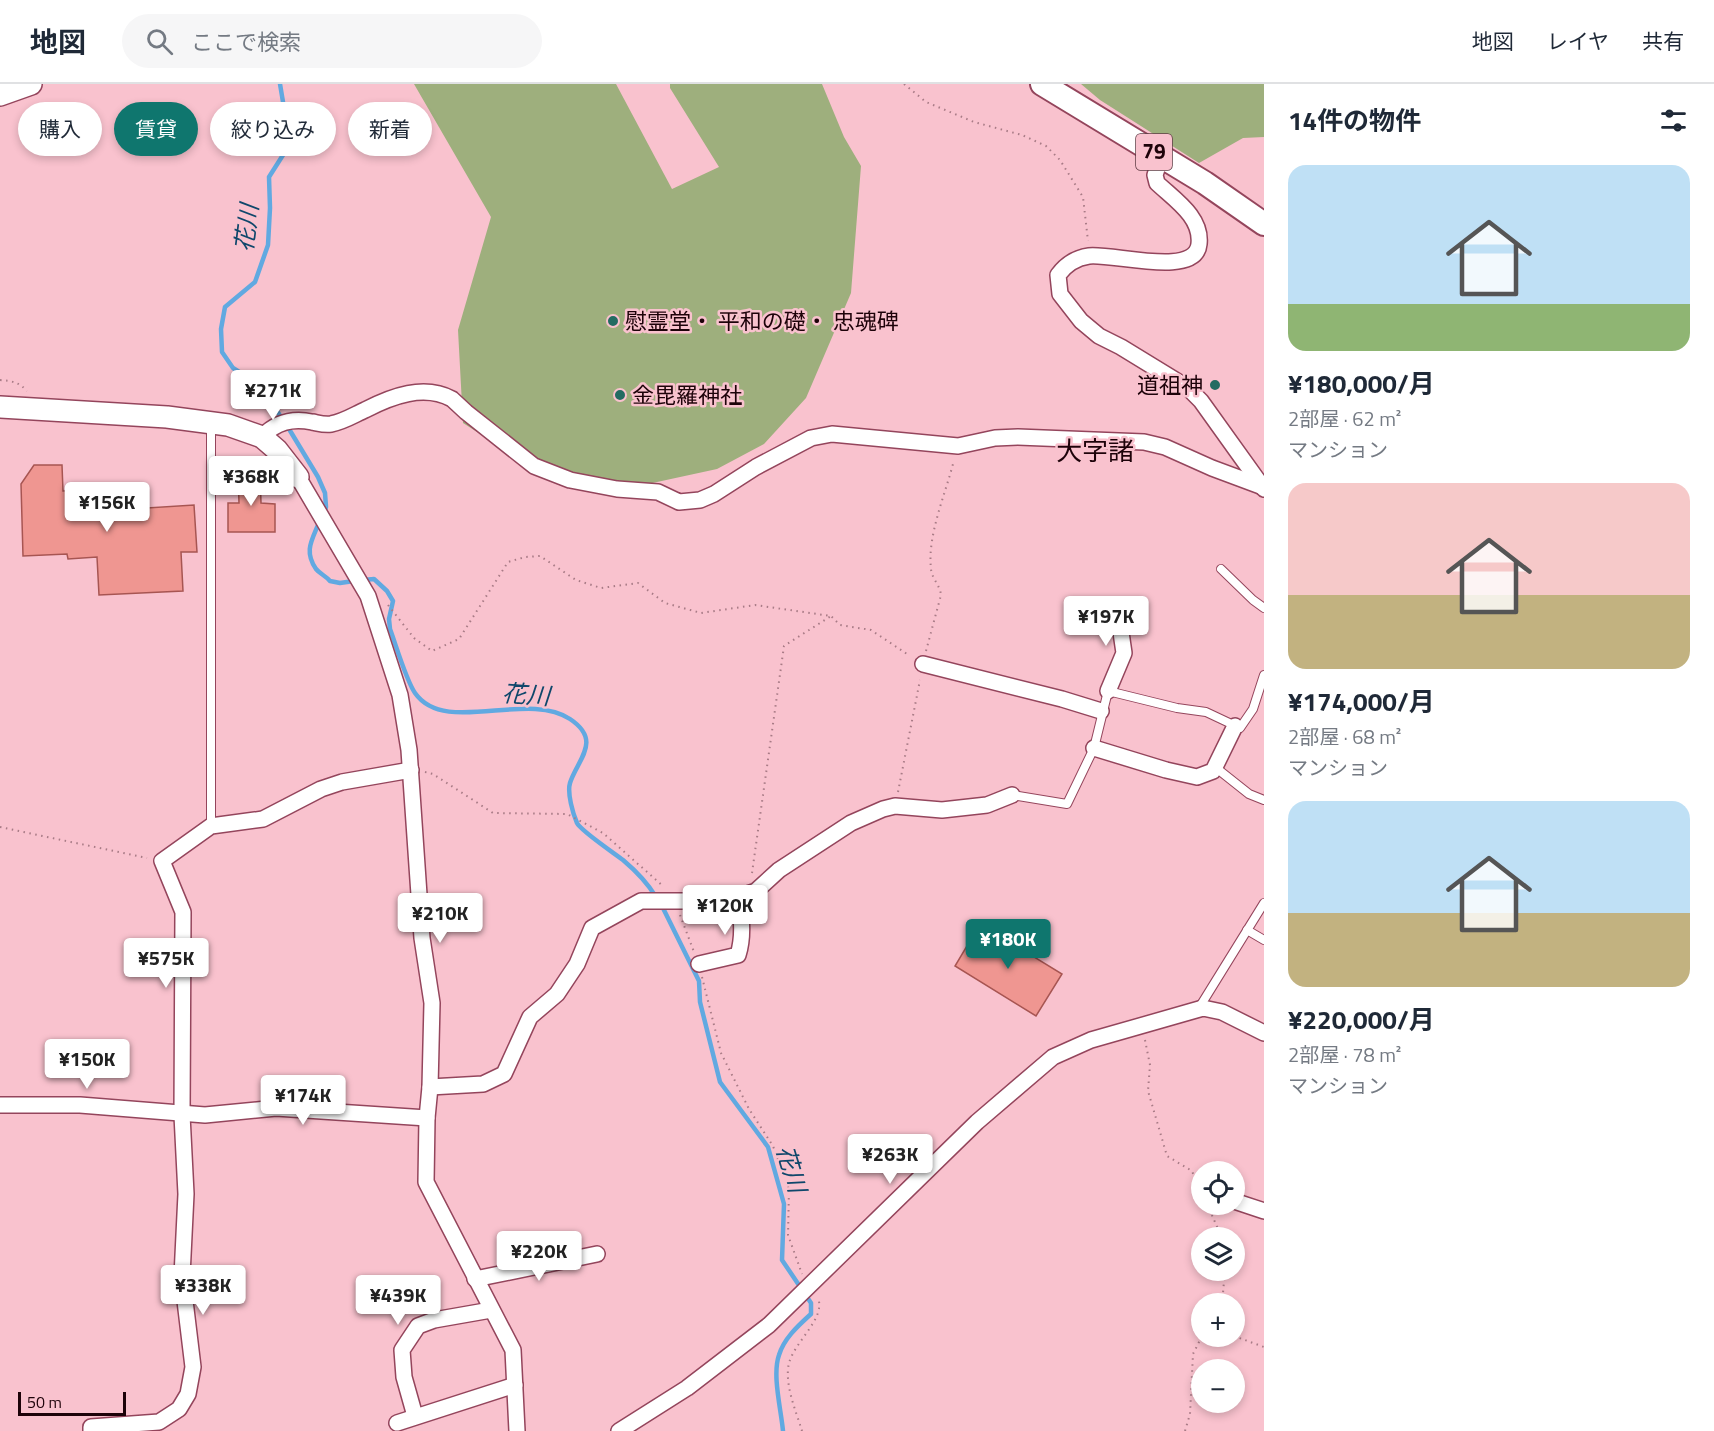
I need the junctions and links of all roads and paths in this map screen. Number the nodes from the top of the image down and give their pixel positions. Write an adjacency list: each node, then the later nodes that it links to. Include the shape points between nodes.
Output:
1 (31, 84): 4 (street)
2 (904, 84): 7 (path, via 926,102 1046,146 1060,160 1083,197)
3 (1042, 84): 5 (main road, 79)
4 (0, 95)
5 (1161, 157): 6 (main road, 79); 7 (street, via 1155,175 1157,183 1193,217 1199,228 1196,254 1190,259 1165,262)
6 (1264, 224)
7 (1090, 256): 13 (street, via 1065,265 1058,274 1060,294 1066,304 1099,336 1188,388)
8 (0, 407): 9 (street)
9 (211, 422): 10 (street); 30 (lane)
10 (262, 437): 11 (street, via 288,421 331,424 382,401 428,392 452,399 520,457 549,472 590,485 658,492 679,502 714,494 811,438 832,434); 12 (street)
11 (958, 446): 13 (street, via 1018,437 1144,442); 19 (path, via 932,538 931,570 941,595)
12 (298, 477): 26 (street, via 368,596 400,695)
13 (1263, 488)
14 (1221, 569): 17 (lane)
15 (1117, 604): 21 (street, via 1124,654)
16 (388, 605): 18 (path, via 414,638 432,651 459,639 508,562 540,556 576,580 601,588 638,583 665,603 701,613 755,605)
17 (1264, 608)
18 (831, 616): 19 (path, via 840,625 871,630); 33 (path, via 784,646)
19 (923, 664): 22 (street); 29 (path)
20 (1264, 675): 23 (lane, via 1253,709 1239,728)
21 (1108, 691): 22 (lane); 23 (lane, via 1206,712)
22 (1101, 711): 24 (lane)
23 (1235, 726): 25 (street)
24 (1094, 748): 25 (street, via 1197,777 1213,771); 27 (lane, via 1066,804)
25 (1215, 766): 28 (lane, via 1249,794)
26 (411, 770): 30 (street, via 342,782 263,819); 34 (path, via 433,774 493,813 567,814 603,833 658,880); 42 (street, via 422,938 432,1003)
27 (1012, 795): 29 (street, via 987,805 942,810)
28 (1264, 800)
29 (895, 806): 33 (street, via 851,823 779,870 756,891)
30 (211, 826): 32 (street)
31 (0, 827): 32 (path)
32 (162, 861): 44 (street, via 183,912)
33 (744, 895): 34 (street, via 726,901); 38 (street, via 738,955)
34 (675, 900): 38 (path); 42 (street, via 641,901 592,928 577,964 557,994 530,1017 504,1074 483,1084)
35 (1264, 903): 36 (lane)
36 (1247, 930): 37 (lane); 39 (lane)
37 (1264, 940)
38 (699, 964): 51 (path, via 721,1053 773,1146 789,1189 788,1235 800,1272)
39 (1198, 1009): 40 (street); 41 (street, via 1222,1012)
40 (1143, 1026): 46 (path, via 1150,1065 1148,1091 1167,1156); 51 (street, via 1090,1040 1053,1057 977,1122)
41 (1264, 1033)
42 (430, 1087): 45 (street)
43 (0, 1105): 44 (street, via 80,1106)
44 (182, 1115): 45 (street, via 276,1108); 59 (street, via 186,1194 182,1276 193,1368 188,1394 179,1409 159,1422 91,1426)
45 (427, 1118): 50 (street, via 426,1182)
46 (1191, 1170)
47 (1245, 1205): 48 (street)
48 (1264, 1211)
49 (597, 1254): 50 (street)
50 (475, 1279): 52 (street)
51 (811, 1284): 61 (street, via 769,1325 687,1388); 62 (path, via 820,1304 819,1314 798,1342 789,1364 789,1382)
52 (491, 1310): 56 (street, via 513,1350); 57 (street, via 418,1326 402,1350 404,1377)
53 (1245, 1339): 55 (path)
54 (1196, 1347): 63 (path)
55 (1264, 1347)
56 (515, 1385): 57 (street); 60 (street)
57 (415, 1416): 58 (street)
58 (397, 1423)
59 (91, 1431)
60 (517, 1431)
61 (618, 1431)
62 (802, 1431)
63 (1185, 1431)

